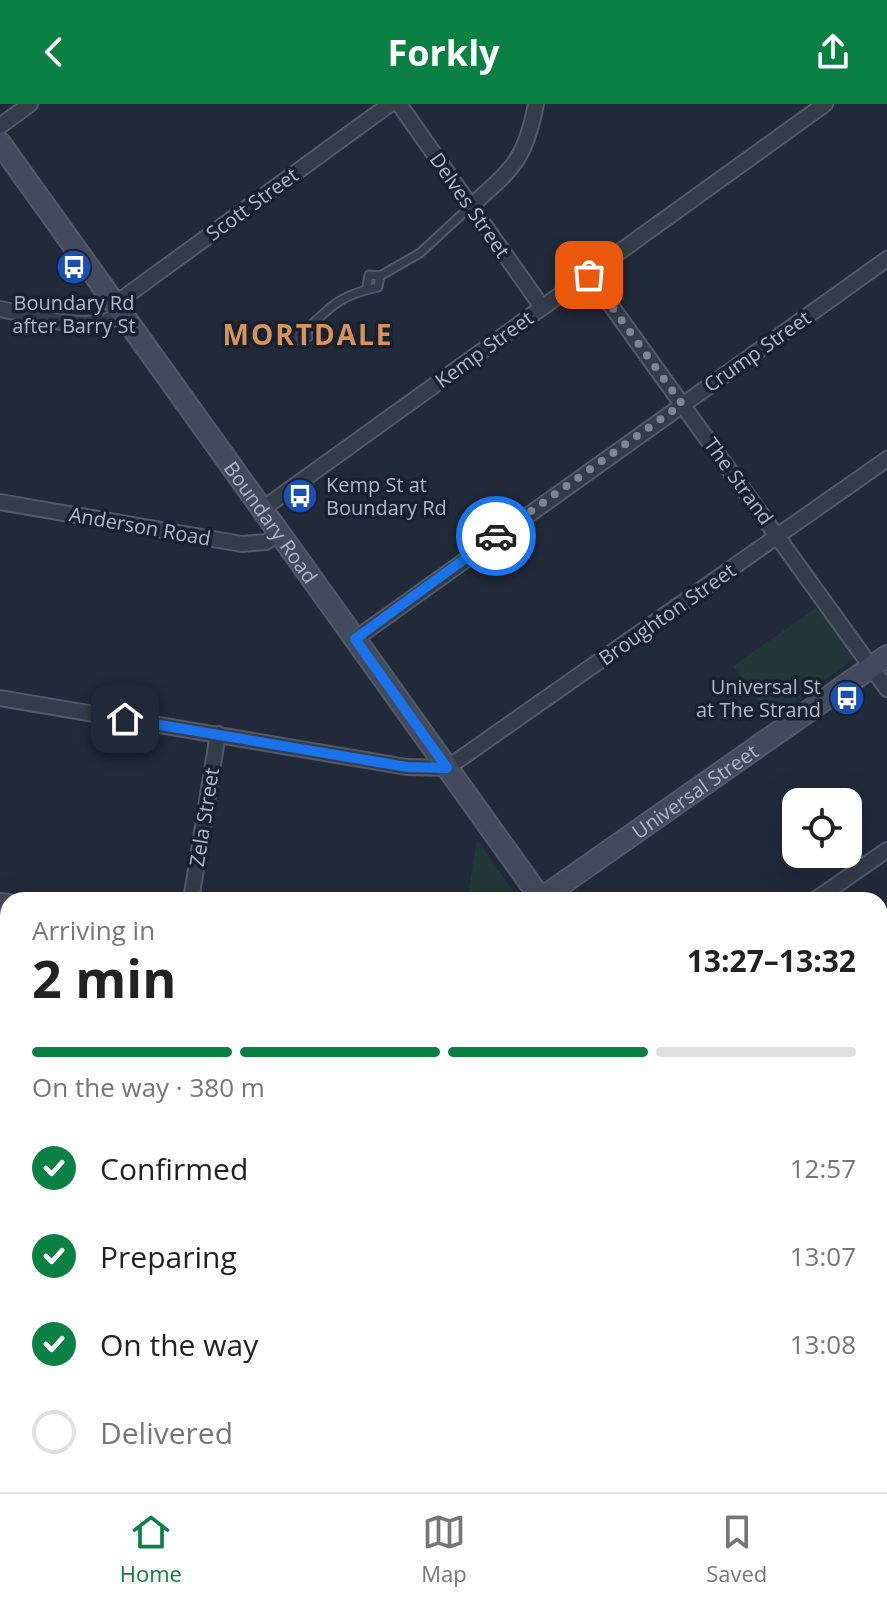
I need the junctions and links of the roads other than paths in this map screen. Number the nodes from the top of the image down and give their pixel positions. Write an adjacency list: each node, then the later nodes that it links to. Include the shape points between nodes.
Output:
1 (30, 104): 6 (street)
2 (390, 104): 13 (street, Scott Street)
3 (399, 104): 8 (street, Delves Street)
4 (536, 104): 8 (street, via 516,166)
5 (825, 104): 10 (street, Kemp Street)
6 (0, 126)
7 (0, 143): 13 (main road, Boundary Road)
8 (471, 206): 11 (street, Delves Street); 14 (lane, via 420,253 380,276 369,275 367,287 338,299)
9 (887, 259): 15 (street, Crump Street)
10 (589, 275): 11 (street, Kemp Street); 15 (street, The Strand)
11 (542, 307): 18 (street, Kemp Street)
12 (0, 309): 13 (street, via 93,325 109,323)
13 (118, 309): 18 (main road, Boundary Road)
14 (307, 329)
15 (682, 404): 20 (street, The Strand); 21 (street, Crump Street)
16 (887, 459): 20 (street, Broughton Street)
17 (0, 502): 19 (street, Anderson Road, via 242,544 266,542)
18 (261, 510): 19 (main road, Boundary Road)
19 (278, 534): 21 (main road, Boundary Road)
20 (778, 536): 22 (street, The Strand); 26 (street, Broughton Street)
21 (355, 639): 26 (main road, Boundary Road)
22 (879, 662): 23 (street, The Strand); 30 (main road, Universal Street)
23 (887, 689)
24 (0, 698): 25 (street)
25 (218, 734): 26 (street, via 407,767); 28 (street, Zela Street)
26 (447, 768): 29 (main road, Boundary Road)
27 (887, 850): 31 (street)
28 (192, 892)
29 (536, 892)
30 (551, 892)
31 (827, 892)

